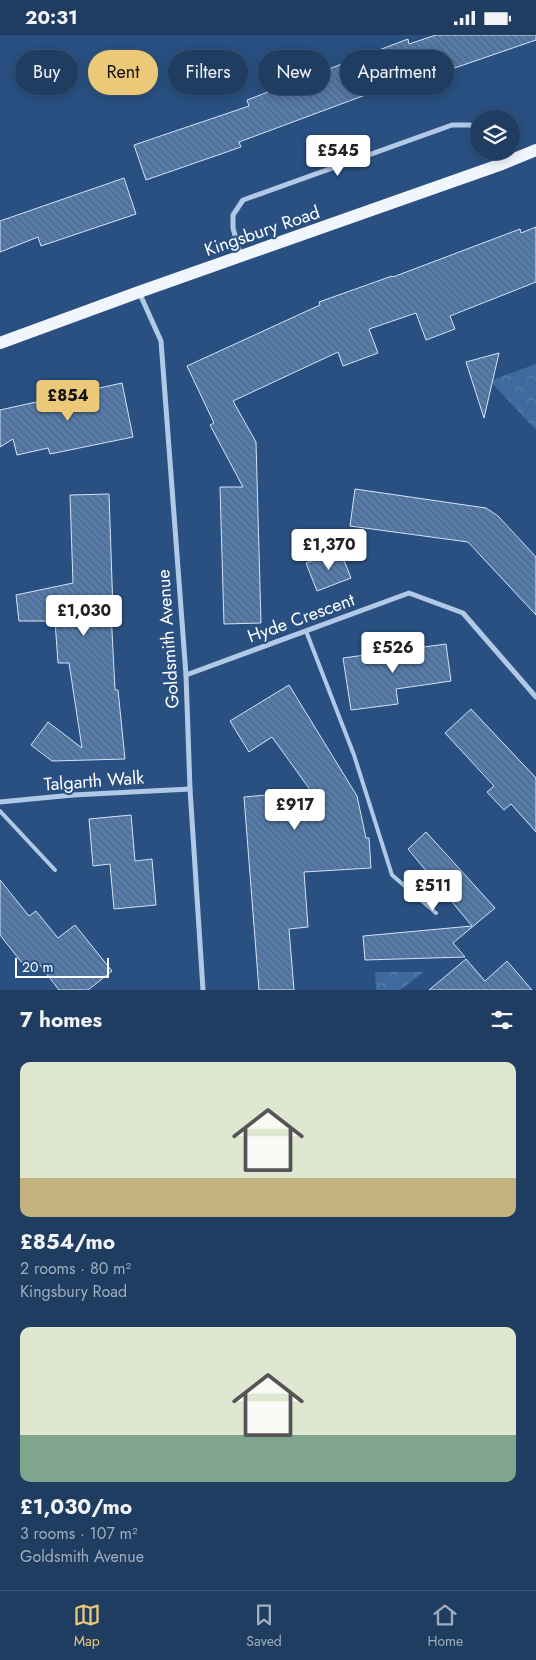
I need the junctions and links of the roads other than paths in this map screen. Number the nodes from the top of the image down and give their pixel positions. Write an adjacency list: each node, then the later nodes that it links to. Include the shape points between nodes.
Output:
1 (470, 125): 5 (street, via 452,125 243,201 233,215)
2 (536, 151): 4 (main road, Kingsbury Road)
3 (500, 160): 4 (street)
4 (502, 164): 5 (main road, Kingsbury Road)
5 (241, 257): 6 (main road, Kingsbury Road)
6 (139, 292): 7 (main road, Kingsbury Road); 9 (street, Goldsmith Avenue, via 161,341)
7 (0, 343)
8 (306, 631): 9 (street, Hyde Crescent); 10 (street, Hyde Crescent, via 409,593 463,613); 15 (lane, via 354,755 392,875)
9 (186, 675): 11 (street, Goldsmith Avenue)
10 (536, 697)
11 (190, 789): 12 (street, Talgarth Walk); 16 (street, Goldsmith Avenue)
12 (0, 802)
13 (0, 811): 14 (lane)
14 (55, 870)
15 (436, 913)
16 (203, 990)

